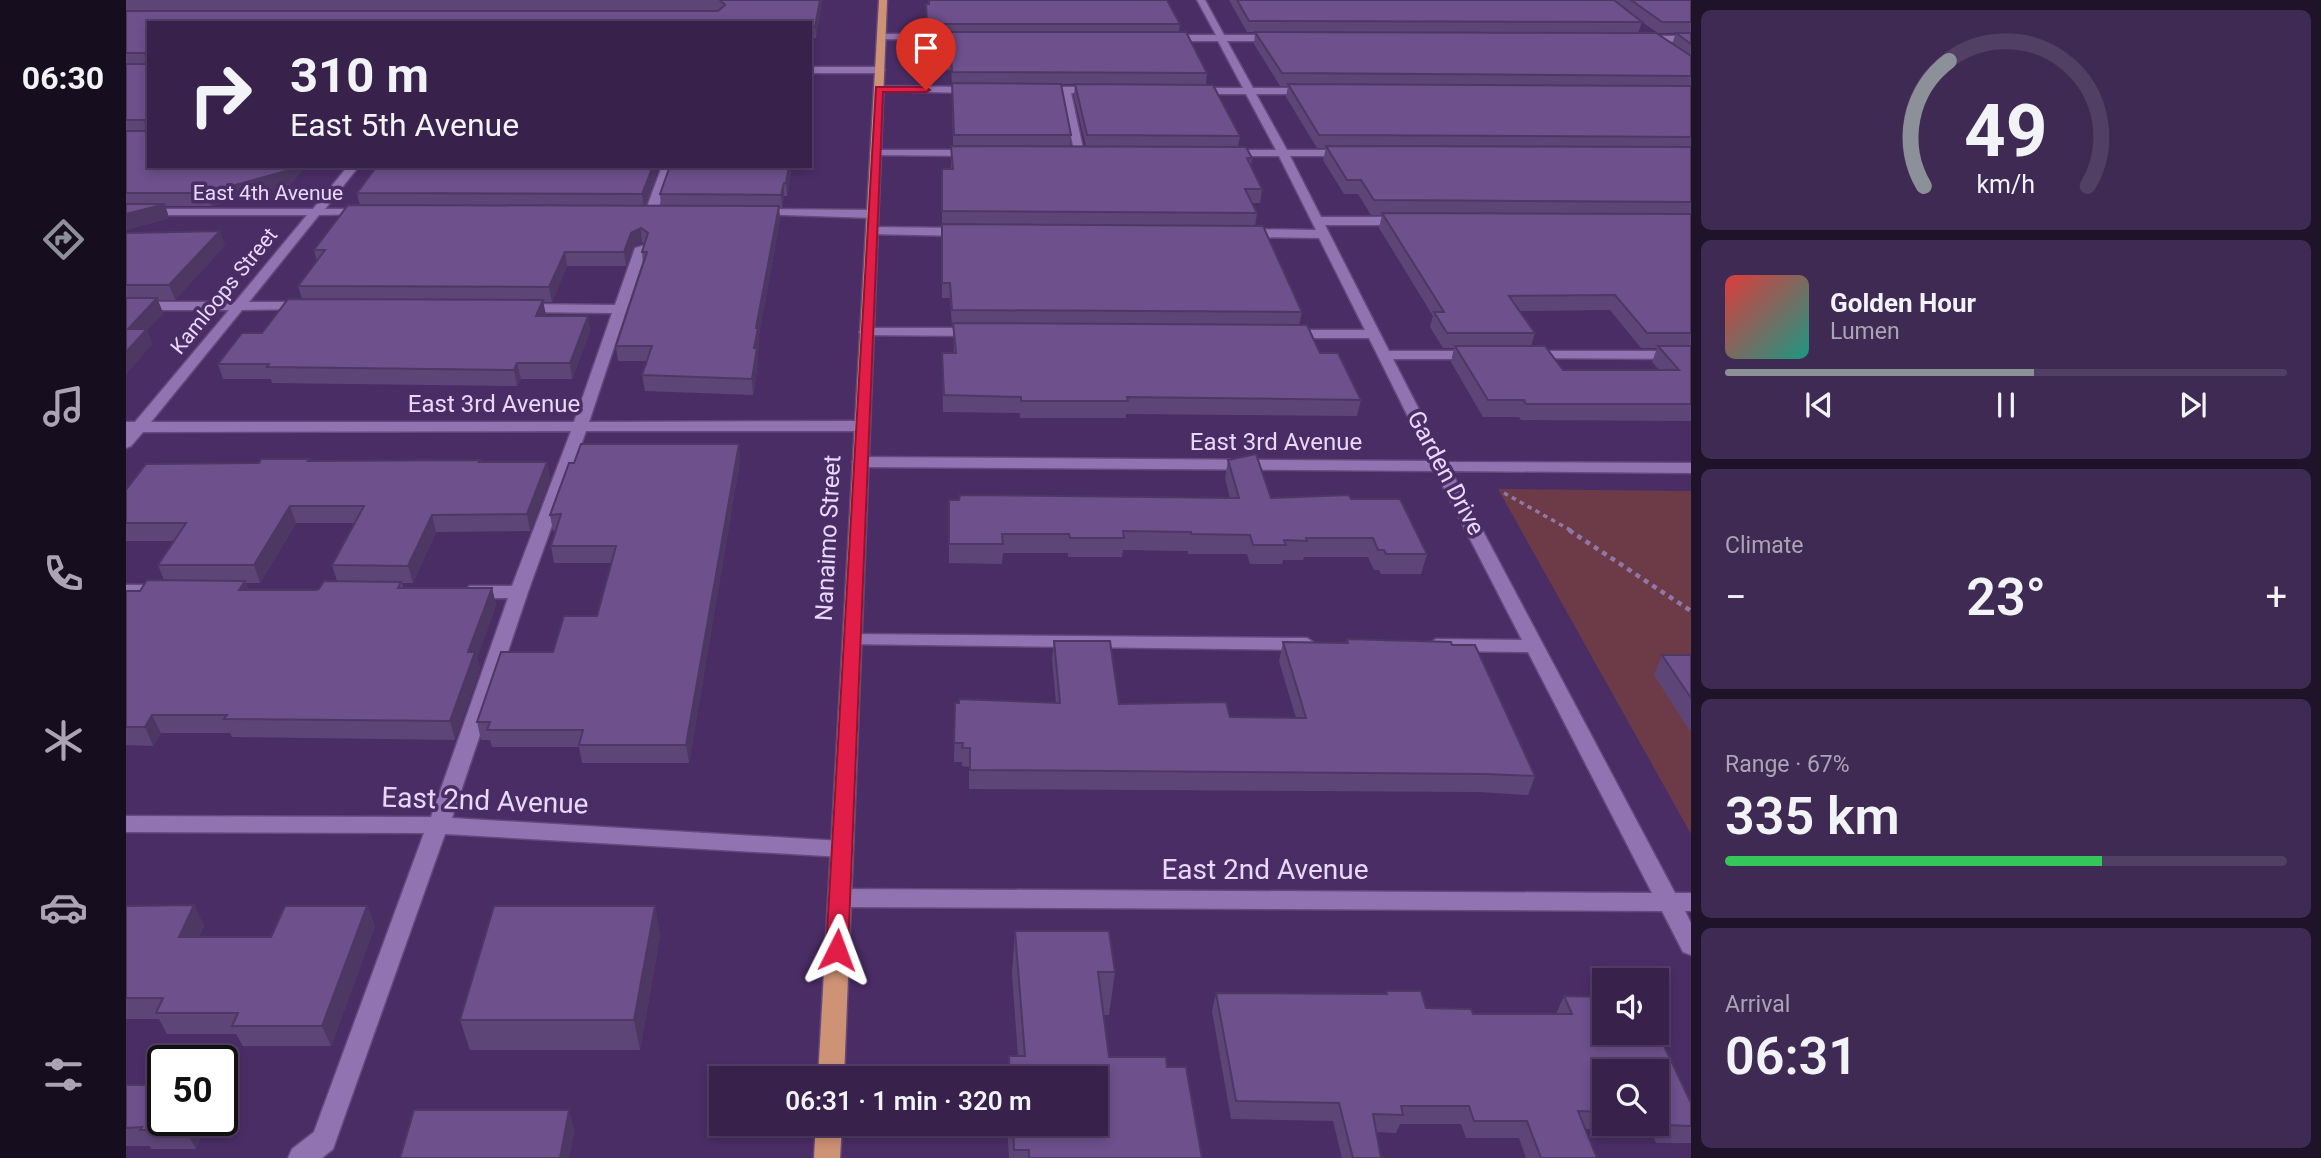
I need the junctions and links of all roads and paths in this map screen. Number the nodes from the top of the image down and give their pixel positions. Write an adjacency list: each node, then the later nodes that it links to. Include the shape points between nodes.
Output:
1 (883, 0): 4 (main road, Nanaimo Street)
2 (1201, 0): 7 (street, Garden Drive)
3 (1646, 32): 10 (street)
4 (881, 37): 5 (street); 14 (main road, Nanaimo Street)
5 (962, 37)
6 (1154, 38): 7 (street)
7 (1223, 38): 8 (street); 21 (street, Garden Drive)
8 (1287, 38)
9 (1633, 39): 10 (street)
10 (1655, 39): 11 (street); 12 (street)
11 (1691, 39)
12 (1673, 52)
13 (812, 70): 14 (street)
14 (880, 70): 15 (main road, Nanaimo Street)
15 (879, 89): 16 (street); 23 (main road, Nanaimo Street)
16 (988, 90)
17 (1027, 90): 18 (street)
18 (1066, 90): 19 (street); 26 (street)
19 (1106, 90)
20 (1185, 90): 21 (street)
21 (1250, 91): 22 (street); 29 (street, Garden Drive)
22 (1316, 91)
23 (875, 153): 24 (street); 40 (main road, Nanaimo Street)
24 (982, 153)
25 (1065, 153): 26 (street)
26 (1079, 153): 27 (street)
27 (1093, 153)
28 (1215, 153): 29 (street)
29 (1283, 153): 30 (street); 42 (street, Garden Drive)
30 (1364, 153)
31 (352, 168): 34 (street, Kamloops Street)
32 (667, 168): 37 (street)
33 (126, 212): 34 (street, East 4th Avenue)
34 (316, 212): 35 (street, East 4th Avenue); 48 (street, Kamloops Street)
35 (381, 212)
36 (638, 212): 37 (street)
37 (651, 212): 38 (street)
38 (665, 212)
39 (747, 212): 40 (street)
40 (873, 214): 43 (main road, Nanaimo Street)
41 (1422, 221): 42 (street)
42 (1321, 227): 45 (street); 55 (street, Garden Drive)
43 (872, 231): 44 (street); 52 (main road, Nanaimo Street)
44 (979, 232)
45 (1231, 233)
46 (641, 247): 51 (street)
47 (126, 306): 48 (street)
48 (239, 306): 49 (street); 61 (street, Kamloops Street)
49 (321, 306)
50 (512, 308): 51 (street)
51 (621, 309): 62 (street)
52 (866, 332): 53 (street); 60 (main road, Nanaimo Street)
53 (995, 332)
54 (1273, 334): 55 (street)
55 (1375, 334): 56 (street, Garden Drive)
56 (1385, 355): 57 (street); 65 (street, Garden Drive)
57 (1490, 355)
58 (1517, 355): 59 (street)
59 (1691, 355)
60 (862, 426): 62 (street, East 3rd Avenue); 64 (main road, Nanaimo Street)
61 (133, 427): 62 (street, East 3rd Avenue); 63 (street, Kamloops Street)
62 (579, 427): 71 (street)
63 (126, 443)
64 (860, 462): 65 (street, East 3rd Avenue); 73 (main road, Nanaimo Street)
65 (1443, 466): 66 (street, East 3rd Avenue); 76 (street, Garden Drive)
66 (1691, 468)
67 (1497, 489): 72 (path, via 1582,537)
68 (126, 590): 69 (street)
69 (180, 590)
70 (451, 592): 71 (street)
71 (519, 592): 78 (street)
72 (1691, 611)
73 (852, 640): 74 (street); 79 (main road, Nanaimo Street)
74 (1329, 644)
75 (1412, 645): 76 (street)
76 (1536, 646): 81 (street, Garden Drive)
77 (126, 824): 78 (street, East 2nd Avenue)
78 (438, 825): 79 (street, East 2nd Avenue); 85 (street, via 324,1140)
79 (842, 849): 80 (main road, Nanaimo Street)
80 (839, 898): 81 (street, East 2nd Avenue); 83 (main road, Nanaimo Street)
81 (1680, 902): 82 (street, Garden Drive)
82 (1691, 945)
83 (832, 1066)
84 (828, 1136): 86 (main road)
85 (302, 1158)
86 (827, 1158)

